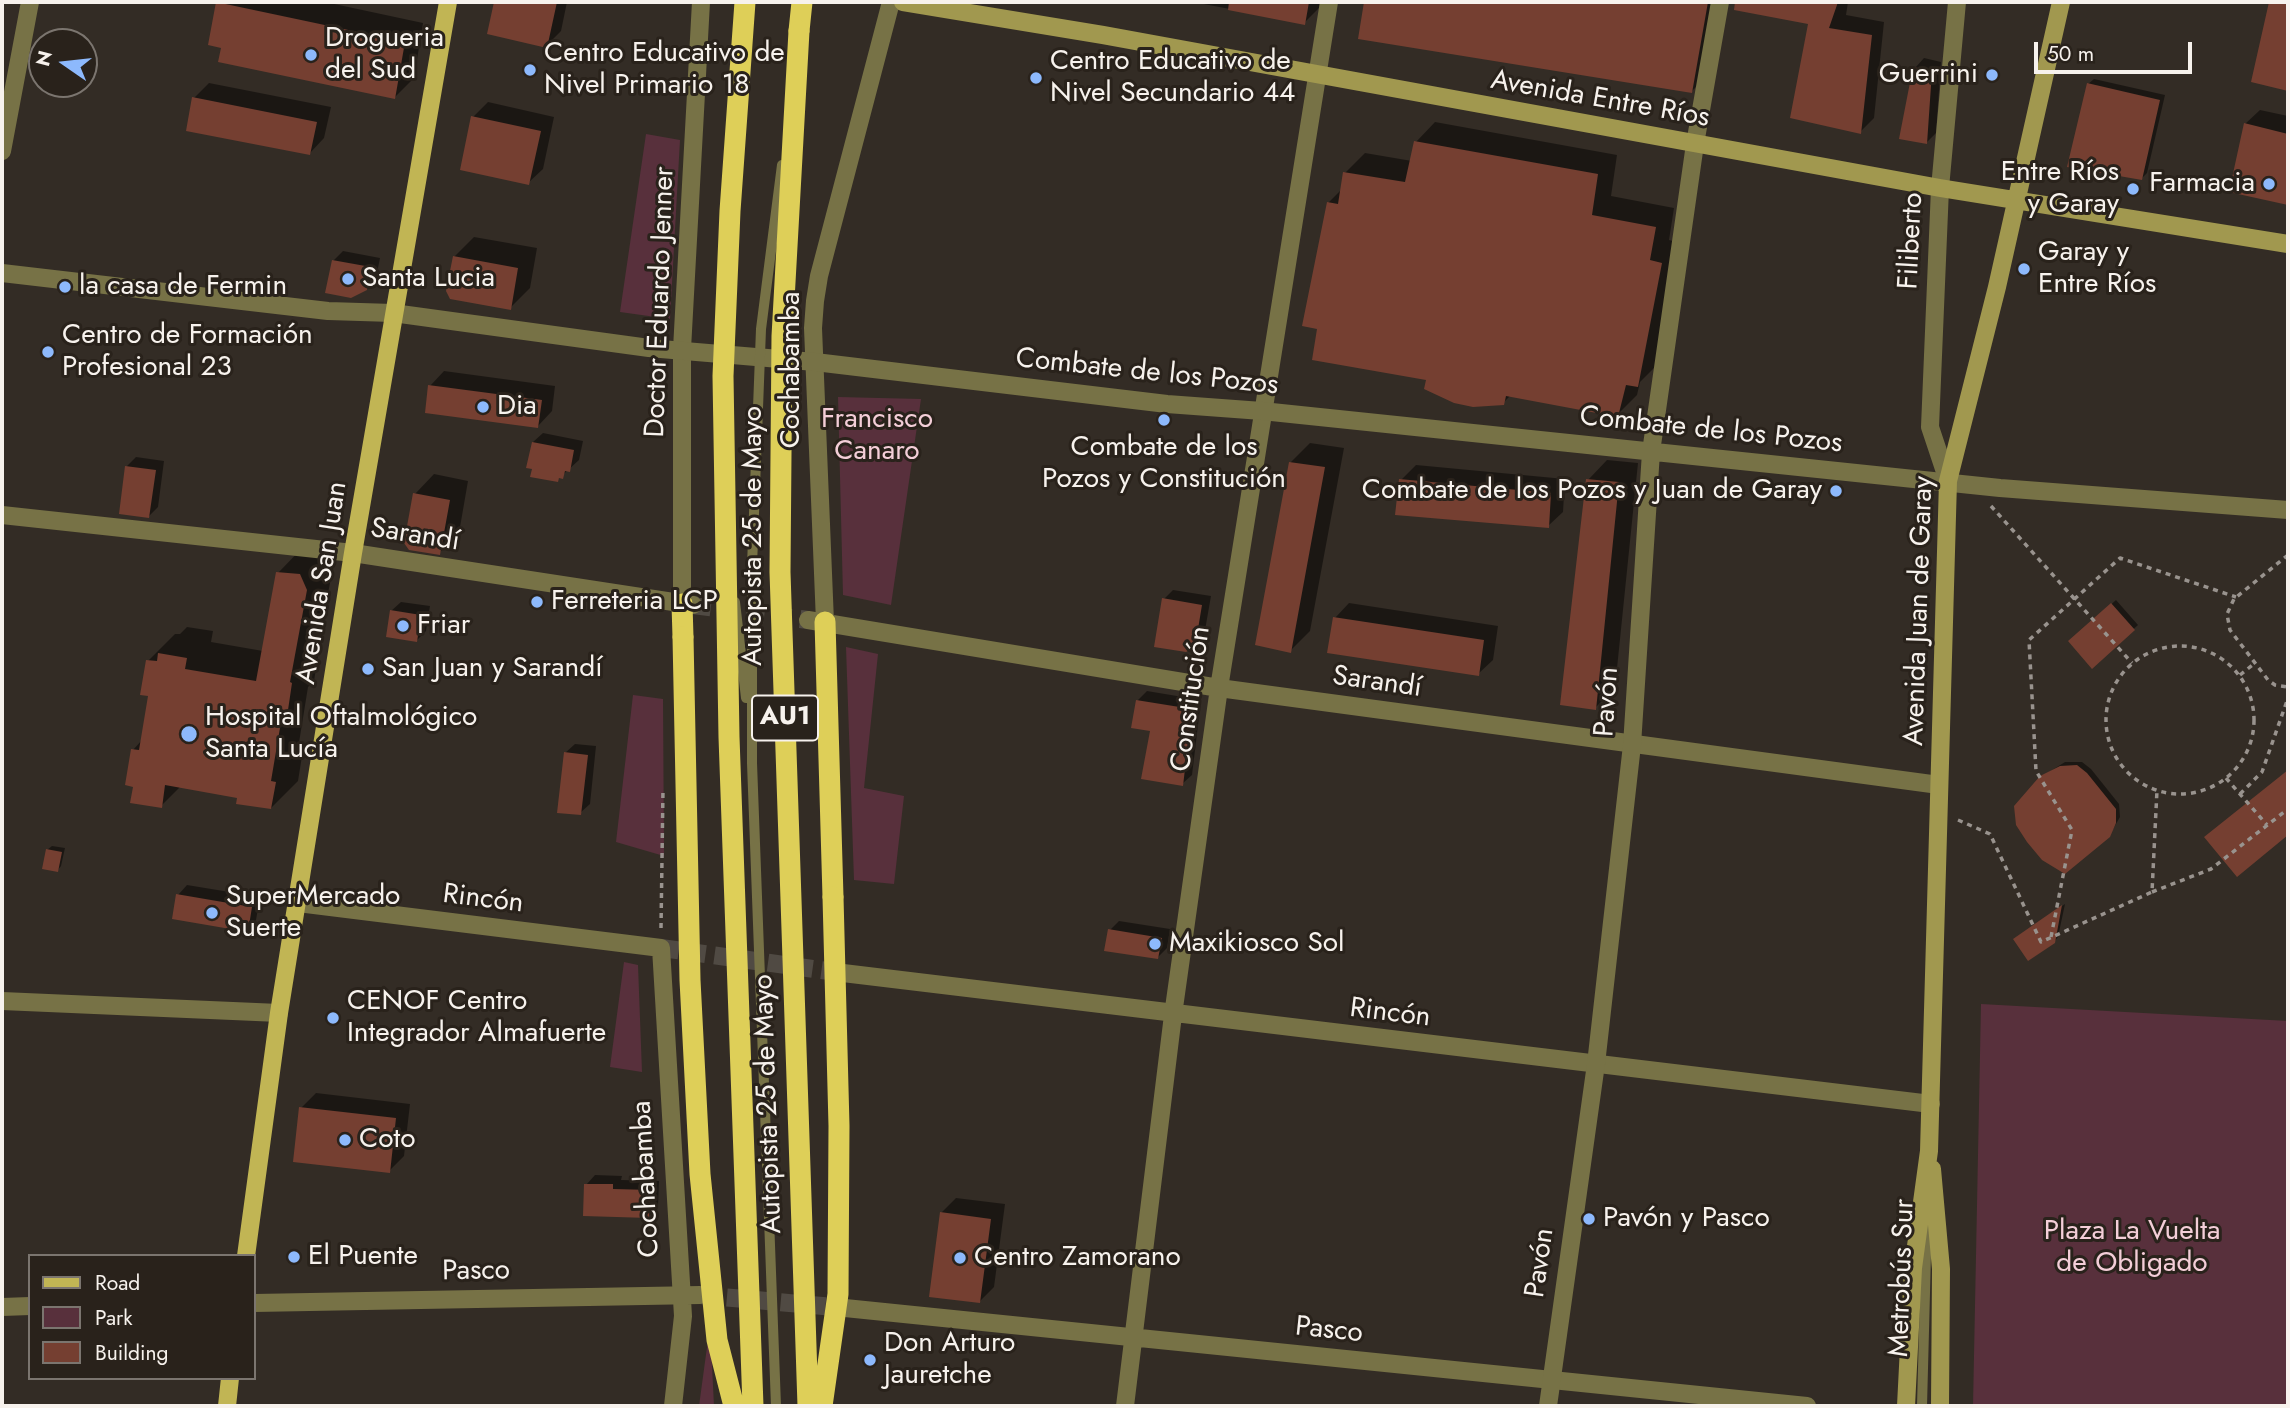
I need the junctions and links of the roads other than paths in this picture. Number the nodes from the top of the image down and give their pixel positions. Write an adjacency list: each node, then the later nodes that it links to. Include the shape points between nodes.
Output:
1 (30, 2): 15 (street)
2 (448, 2): 20 (main road, Avenida San Juan)
3 (701, 2): 21 (street, Doctor Eduardo Jenner)
4 (745, 2): 28 (highway, Autopista 25 de Mayo / AU1, bridge, via 723,365)
5 (802, 2): 12 (highway, Autopista 25 de Mayo / AU1)
6 (891, 2): 22 (street, Cochabamba, via 819,276 813,328)
7 (904, 2): 13 (main road, Avenida Entre Ríos)
8 (1329, 2): 13 (street, Constitución)
9 (1720, 2): 14 (street, Pavón)
10 (1957, 2): 16 (street, Filiberto)
11 (2061, 2): 17 (main road, Avenida Juan de Garay)
12 (799, 31): 34 (lane, bridge, via 761,329 752,566); 60 (highway, Autopista 25 de Mayo / AU1, bridge, via 782,336 780,572)
13 (1319, 76): 14 (main road, Avenida Entre Ríos); 23 (street, Constitución)
14 (1695, 144): 16 (main road, Avenida Entre Ríos); 24 (street, Pavón)
15 (2, 151)
16 (1940, 188): 17 (main road, Avenida Entre Ríos); 25 (street, Filiberto, via 1930,427)
17 (2016, 201): 18 (main road, Avenida Entre Ríos); 25 (main road, Avenida Juan de Garay)
18 (2288, 244)
19 (2, 273): 20 (street, Combate de los Pozos, via 328,311)
20 (393, 313): 21 (street, Combate de los Pozos); 29 (main road, Avenida San Juan)
21 (682, 349): 22 (street, Combate de los Pozos); 30 (street, Doctor Eduardo Jenner)
22 (815, 362): 23 (street, Combate de los Pozos); 31 (street, Cochabamba)
23 (1262, 411): 24 (street, Combate de los Pozos); 32 (street, Constitución)
24 (1651, 452): 25 (street, Combate de los Pozos); 33 (street, Pavón)
25 (1948, 481): 26 (street, Combate de los Pozos); 35 (main road, Avenida Juan de Garay)
26 (2288, 510)
27 (2, 515): 29 (street, Sarandí)
28 (724, 526): 34 (lane, bridge); 58 (highway, Autopista 25 de Mayo / AU1, bridge)
29 (353, 553): 30 (street, Sarandí); 36 (main road, Avenida San Juan)
30 (687, 604): 57 (highway, bridge, via 690,980 699,1174 717,1340)
31 (817, 621): 32 (street, Sarandí); 61 (highway, bridge, via 833,897 839,1126 838,1294)
32 (1219, 688): 33 (street, Sarandí); 41 (street, Constitución)
33 (1632, 745): 35 (street, Sarandí); 42 (street, Pavón)
34 (752, 763): 59 (lane, bridge)
35 (1939, 785): 43 (main road, Avenida Juan de Garay)
36 (298, 903): 37 (street, Rincón); 40 (main road, Avenida San Juan)
37 (661, 948): 46 (street, Cochabamba)
38 (843, 973): 41 (street, Rincón)
39 (2, 1001): 40 (street)
40 (279, 1013): 45 (main road, Avenida San Juan)
41 (1173, 1015): 42 (street, Rincón); 52 (street, Constitución)
42 (1597, 1064): 43 (street, Rincón); 54 (street, Pavón)
43 (1931, 1104): 44 (main road, Avenida Juan de Garay)
44 (1929, 1151): 65 (main road, Avenida Juan de Garay, via 1913,1268); 66 (lane, Metrobús Sur); 67 (main road, Avenida Juan de Garay, via 1941,1269)
45 (246, 1254)
46 (681, 1293): 47 (street, Pasco); 48 (street, Pasco); 56 (street, Cochabamba, via 684,1316)
47 (700, 1295)
48 (256, 1303)
49 (28, 1306): 50 (street)
50 (2, 1307)
51 (845, 1308): 52 (street, Pasco)
52 (1133, 1339): 54 (street, Pasco); 62 (street, Constitución)
53 (230, 1380): 55 (main road)
54 (1551, 1380): 63 (street, Pavón); 64 (street, Pasco)
55 (227, 1406)
56 (673, 1406)
57 (734, 1406)
58 (752, 1406)
59 (776, 1406)
60 (808, 1406)
61 (822, 1406)
62 (1125, 1406)
63 (1548, 1406)
64 (1807, 1406)
65 (1906, 1406)
66 (1922, 1406)
67 (1940, 1406)

